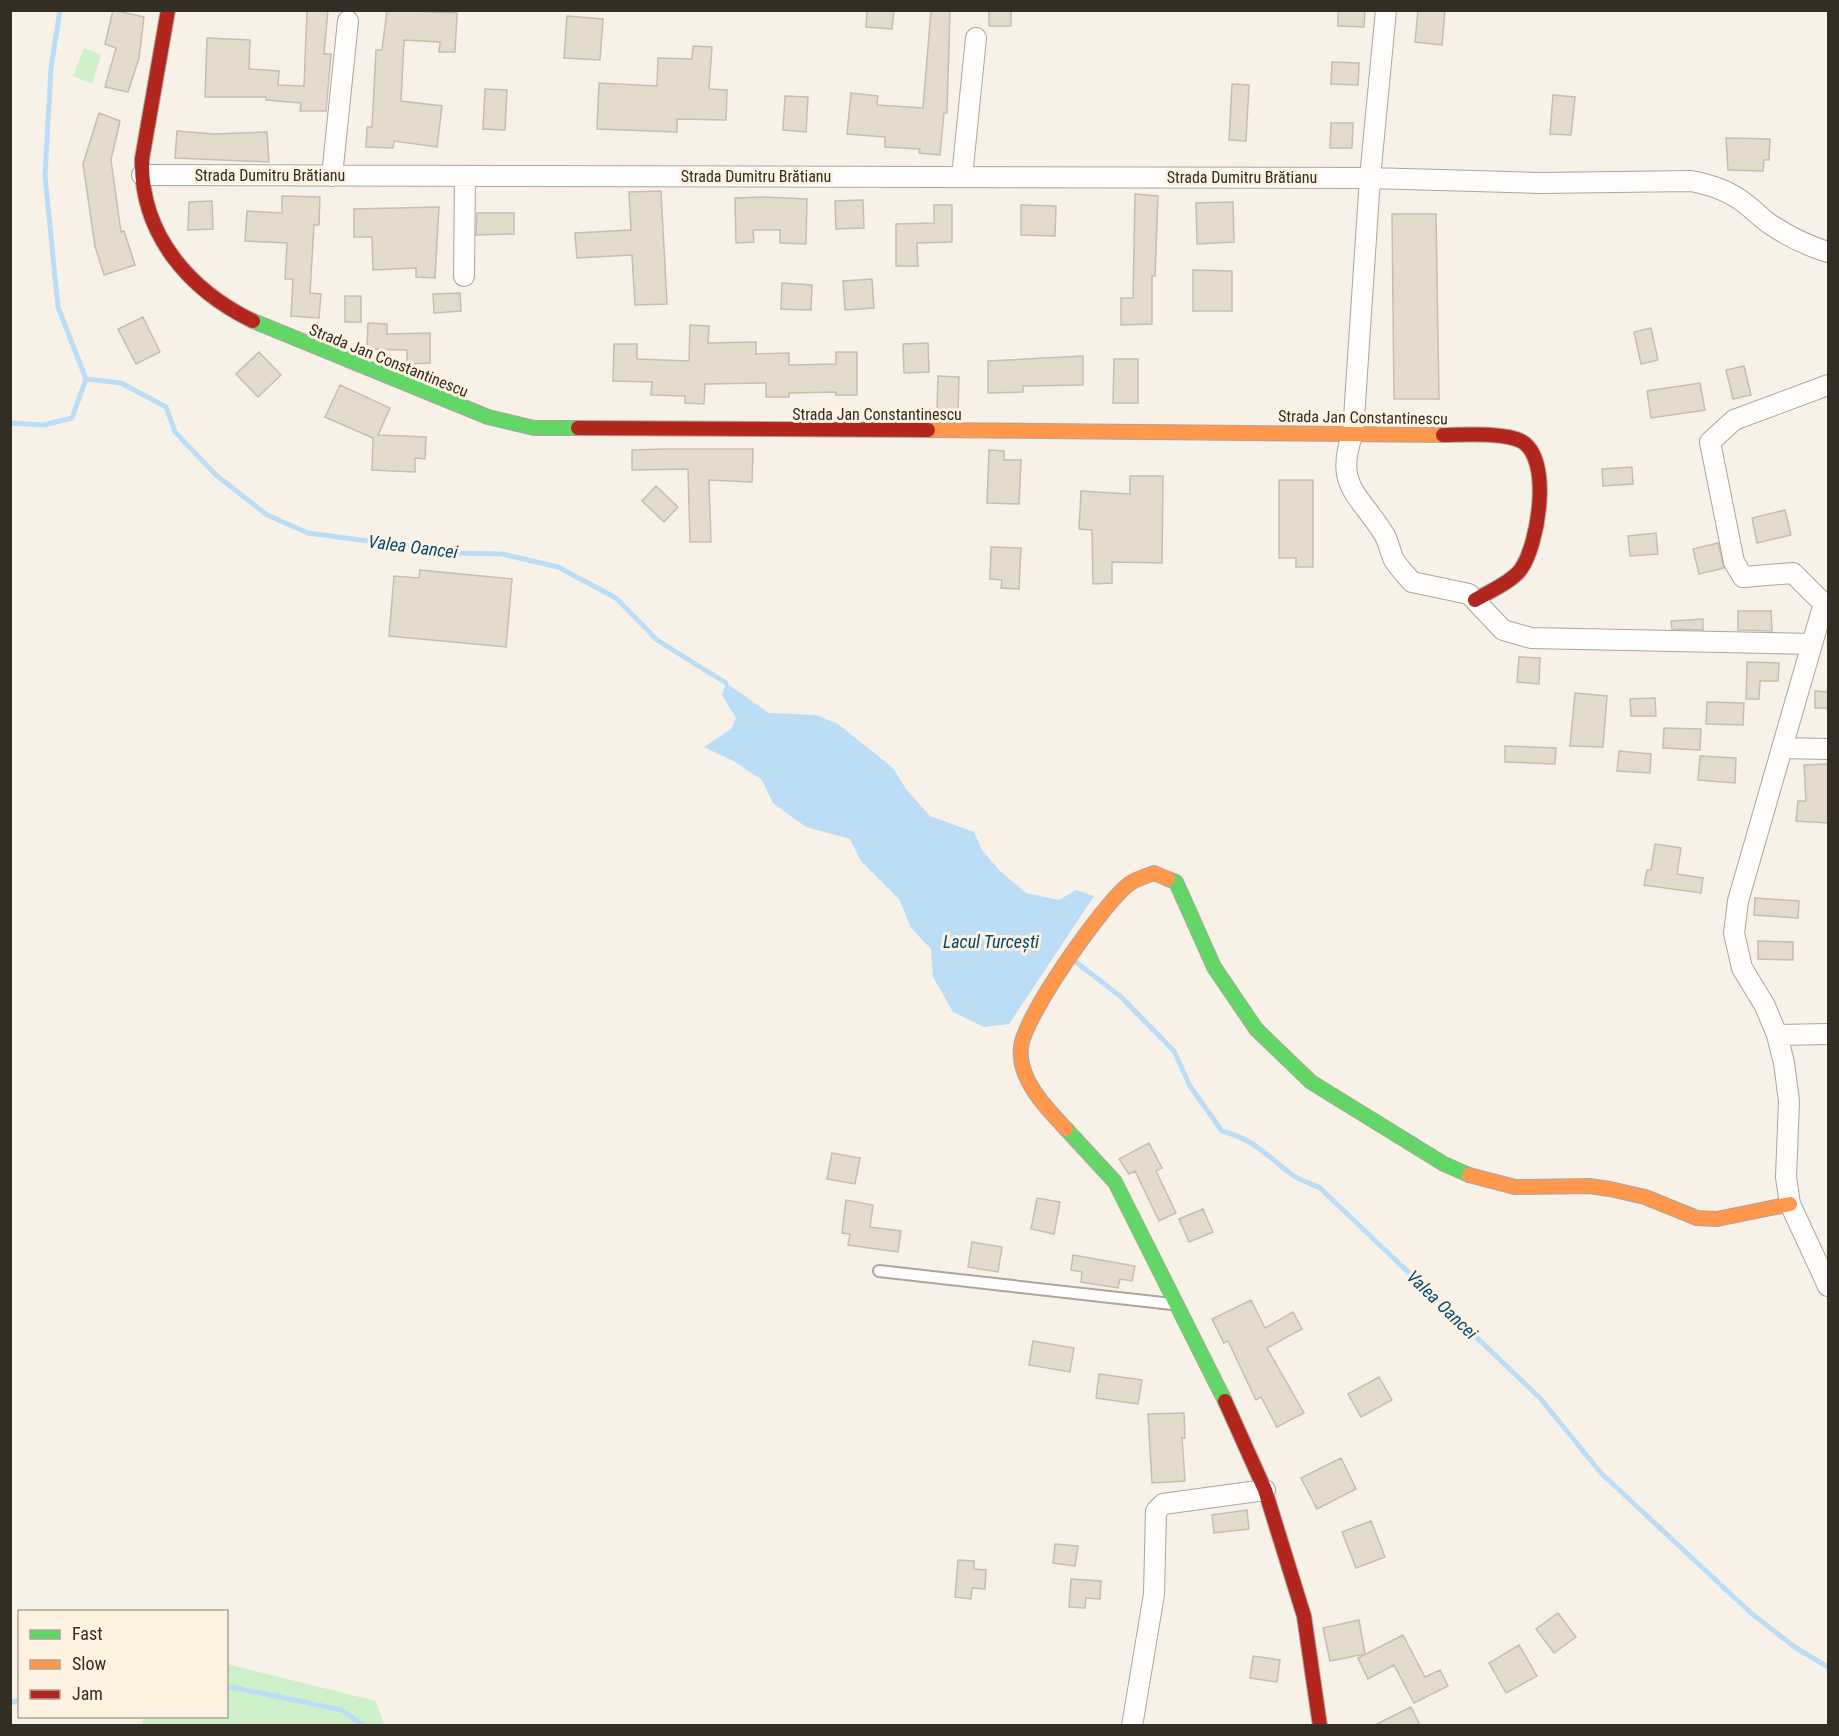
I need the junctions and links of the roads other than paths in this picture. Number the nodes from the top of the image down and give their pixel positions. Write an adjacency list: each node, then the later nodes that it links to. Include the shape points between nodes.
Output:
1 (168, 10): 5 (street, Strada Jan Constantinescu)
2 (1386, 10): 9 (street)
3 (348, 21): 6 (street)
4 (976, 38): 8 (street)
5 (142, 175): 6 (street, Strada Dumitru Brătianu); 13 (street, Strada Jan Constantinescu, via 149,217 167,250 193,283 218,304 250,322 510,425)
6 (332, 176): 7 (street, Strada Dumitru Brătianu)
7 (465, 176): 8 (street, Strada Dumitru Brătianu); 11 (street)
8 (962, 177): 9 (street, Strada Dumitru Brătianu)
9 (1370, 178): 10 (street, Strada Dumitru Brătianu, via 1540,183 1691,181 1727,192 1804,245); 13 (street)
10 (1828, 252)
11 (464, 276)
12 (1828, 385): 15 (street, via 1734,420 1710,442 1738,571 1743,577 1752,578 1793,573)
13 (1353, 433): 14 (street, via 1345,456 1347,475 1356,496 1385,536 1394,560 1412,582 1454,589); 14 (street, Strada Jan Constantinescu, via 1497,436 1521,441 1536,455 1541,478 1532,547 1520,571)
14 (1475, 600): 16 (street, via 1503,630 1531,638)
15 (1827, 605): 16 (street)
16 (1812, 644): 17 (street)
17 (1782, 748): 18 (street); 20 (street, via 1738,901 1734,933 1742,968)
18 (1828, 749)
19 (1828, 1034): 20 (street)
20 (1778, 1035): 21 (street, via 1789,1101 1786,1177)
21 (1790, 1204): 23 (street); 24 (street, via 1717,1219 1697,1218 1645,1197 1610,1189 1536,1188 1481,1180 1444,1164 1311,1082 1256,1029 1214,967 1176,882 1154,873 1129,884 1101,916 1063,966 1028,1025 1021,1048 1024,1074 1053,1115 1115,1182)
22 (879, 1271): 24 (lane)
23 (1828, 1286)
24 (1178, 1305): 25 (street)
25 (1265, 1490): 26 (street, via 1163,1504 1156,1511 1154,1594); 27 (street, via 1304,1616)
26 (1132, 1725)
27 (1320, 1725)

